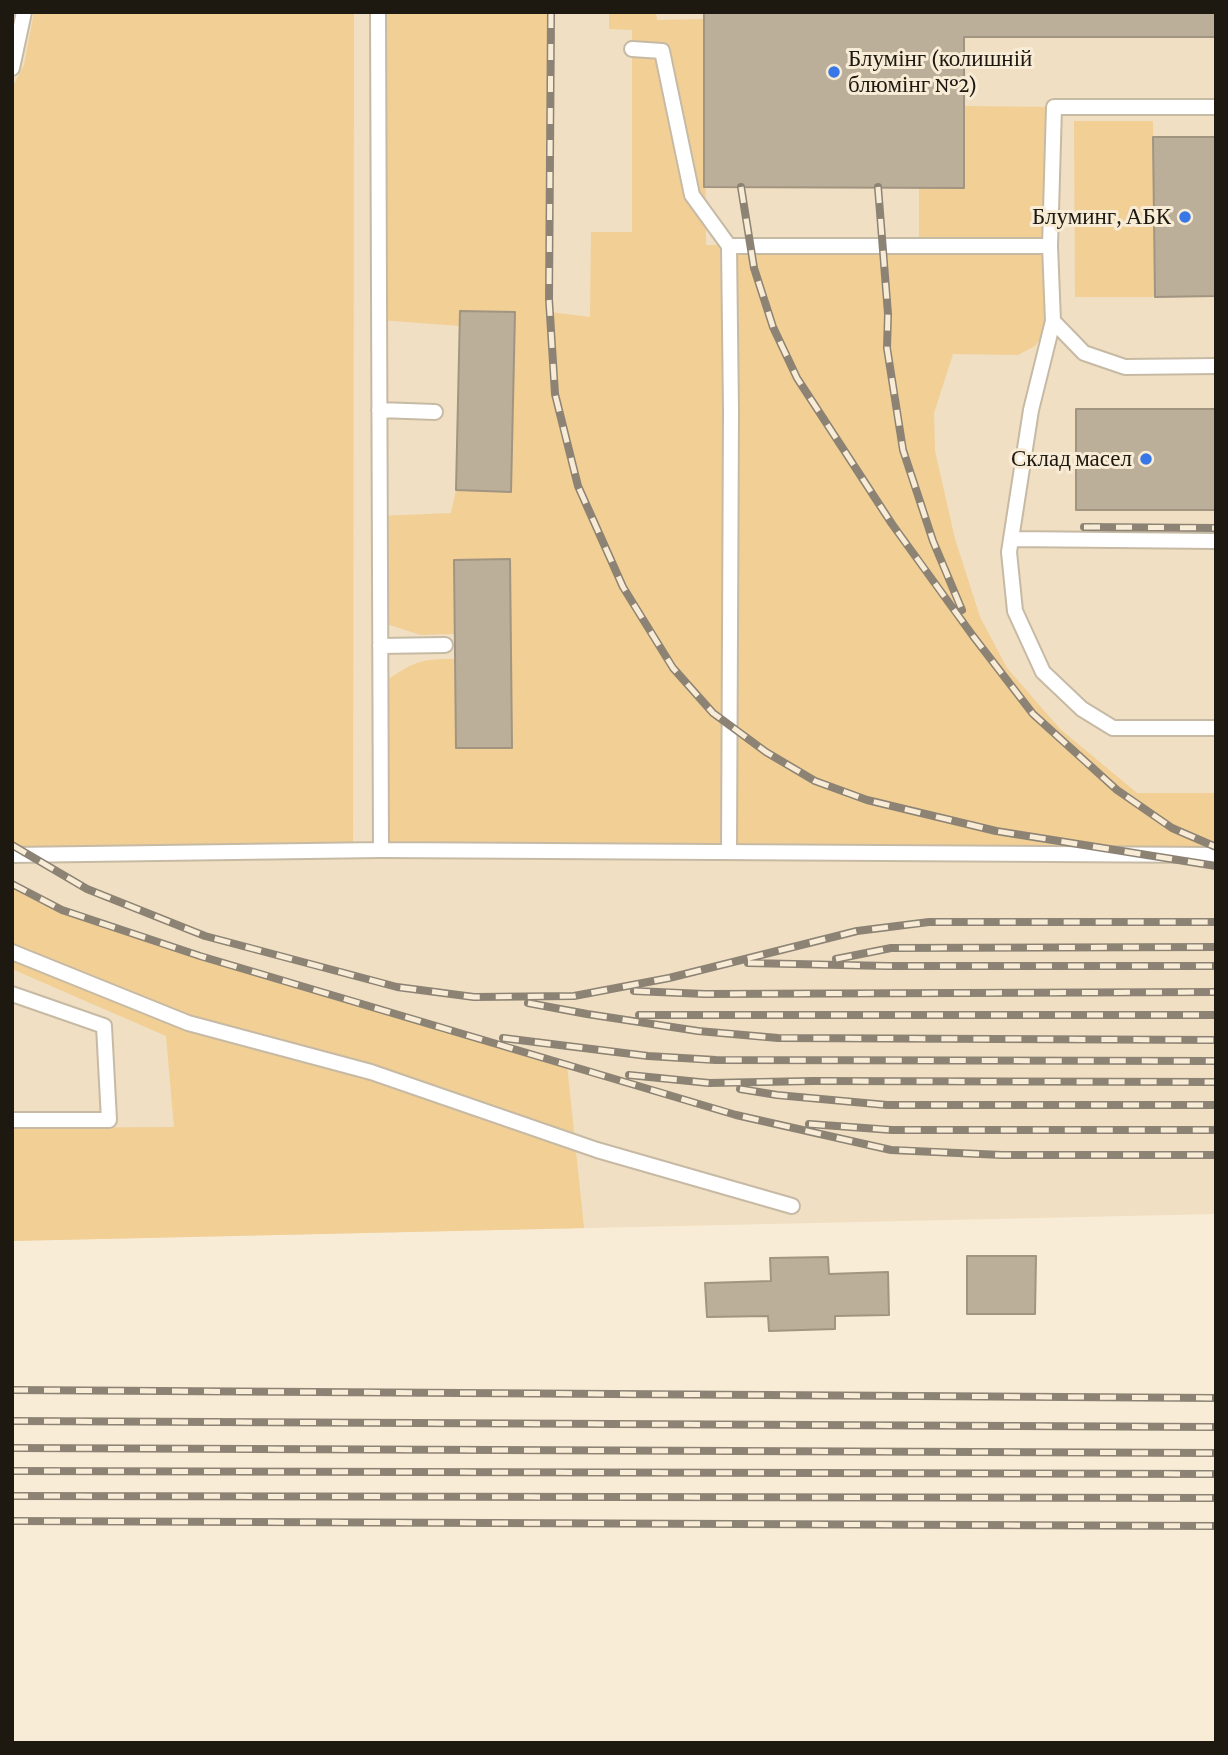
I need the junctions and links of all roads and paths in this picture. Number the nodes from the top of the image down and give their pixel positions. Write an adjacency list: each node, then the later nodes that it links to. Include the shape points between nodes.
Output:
1 (24, 12): 4 (lane)
2 (378, 12): 10 (lane)
3 (632, 49): 6 (lane, via 662,51 692,195)
4 (12, 68)
5 (1216, 107): 7 (lane, via 1054,107)
6 (729, 246): 7 (lane); 18 (lane)
7 (1050, 246): 8 (lane)
8 (1053, 321): 9 (lane, via 1084,353 1125,367); 12 (lane, via 1028,421)
9 (1216, 366)
10 (379, 410): 11 (lane); 15 (lane)
11 (435, 412)
12 (1011, 539): 13 (lane); 16 (lane, via 1014,611 1043,672 1082,709 1114,727)
13 (1216, 541)
14 (445, 645): 15 (lane)
15 (380, 646): 17 (lane)
16 (1216, 728)
17 (381, 850): 18 (lane); 19 (lane)
18 (729, 852): 20 (lane)
19 (12, 855)
20 (1216, 855)
21 (12, 952): 24 (lane, via 188,1023 371,1072 597,1150)
22 (12, 994): 23 (lane, via 104,1026 109,1120)
23 (12, 1120)
24 (792, 1206)

